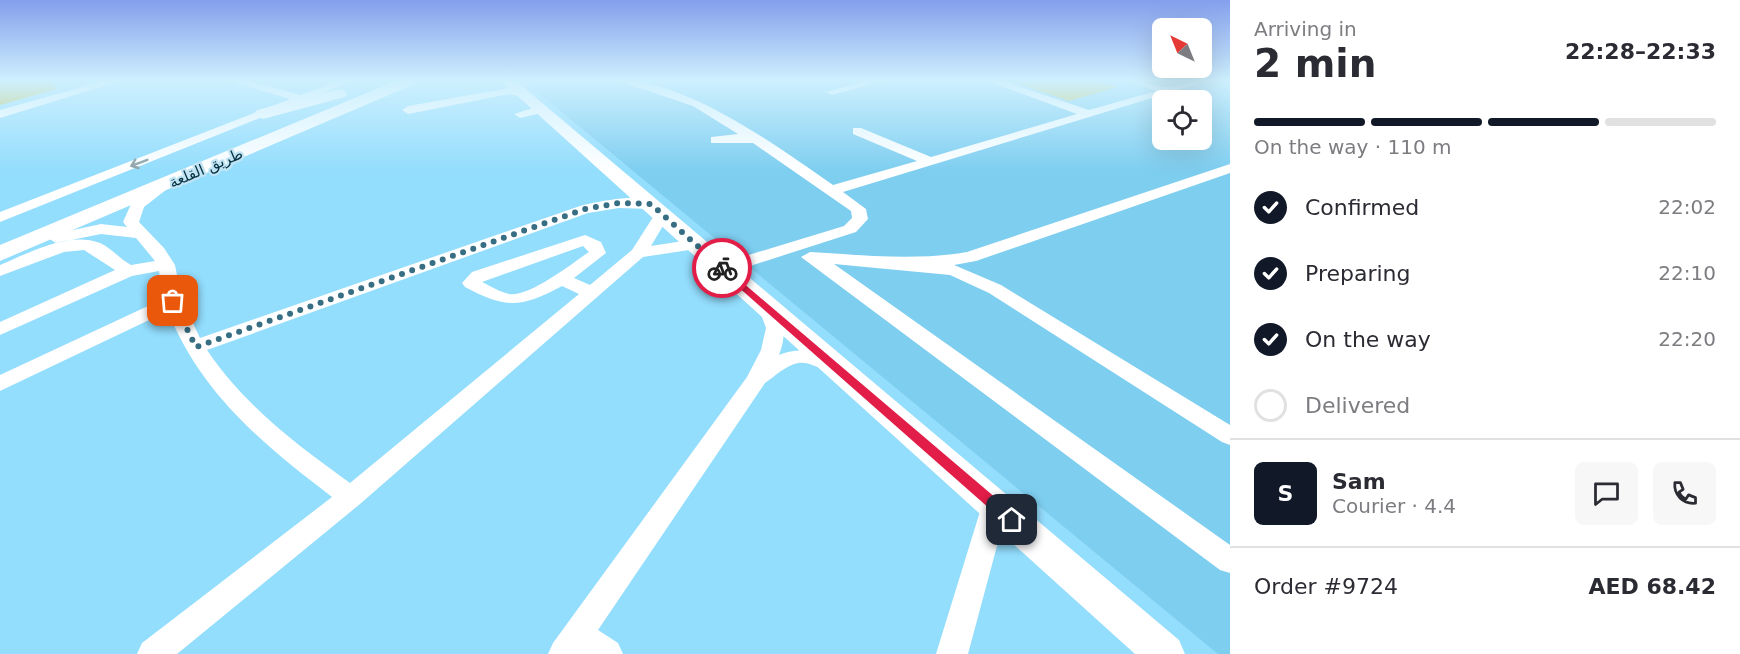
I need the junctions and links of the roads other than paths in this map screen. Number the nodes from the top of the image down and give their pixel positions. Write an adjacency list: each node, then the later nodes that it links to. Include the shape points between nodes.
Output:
1 (272, 111): 9 (street)
2 (276, 111): 9 (main road)
3 (313, 111): 23 (main road, طريق القلعة)
4 (340, 111): 17 (main road, طريق القلعة)
5 (538, 111): 16 (street)
6 (708, 111): 13 (street)
7 (1079, 111): 10 (street)
8 (1101, 111): 10 (street)
9 (263, 114): 21 (street, one-way to 21)
10 (1089, 114): 14 (street)
11 (857, 131): 14 (street)
12 (716, 140): 13 (street, via 745,137)
13 (763, 143): 18 (street)
14 (929, 161): 18 (street)
15 (1230, 168): 29 (street, via 970,257)
16 (622, 178): 19 (street, via 613,197); 20 (street)
17 (164, 186): 22 (street, via 132,213 131,222); 27 (main road, طريق القلعة)
18 (833, 190): 25 (street, via 858,209 860,219 850,229)
19 (585, 209): 20 (street, via 619,203); 40 (street)
20 (657, 209): 24 (street); 26 (street)
21 (0, 217)
22 (139, 233): 27 (street, via 101,229 69,234); 30 (street, via 156,246)
23 (0, 238)
24 (696, 244): 26 (street); 31 (street)
25 (804, 251): 28 (street); 31 (street, via 771,253); 35 (street)
26 (638, 253): 36 (street)
27 (0, 256)
28 (859, 260): 29 (street); 35 (street, via 847,271)
29 (903, 263): 44 (street, via 954,270 995,289)
30 (166, 264): 33 (street); 37 (street)
31 (719, 266): 38 (street)
32 (0, 271): 33 (street, via 78,246 92,246)
33 (128, 271): 39 (street)
34 (561, 279): 34 (street, via 520,300 500,299 471,283 478,276 572,243 585,240 595,246 598,253); 36 (street)
35 (857, 288): 47 (street)
36 (592, 293): 45 (street)
37 (173, 301): 40 (street); 43 (street)
38 (767, 305): 41 (street); 42 (street, via 776,328 771,350)
39 (0, 329)
40 (196, 347): 45 (street, via 224,390 261,428)
41 (839, 369): 42 (street, via 810,356 789,356); 46 (street)
42 (756, 380): 48 (street)
43 (0, 384)
44 (1230, 436)
45 (351, 497): 49 (street)
46 (995, 505): 51 (street); 52 (street)
47 (1230, 561)
48 (571, 644): 50 (street)
49 (153, 654)
50 (607, 654)
51 (952, 654)
52 (1165, 654)

